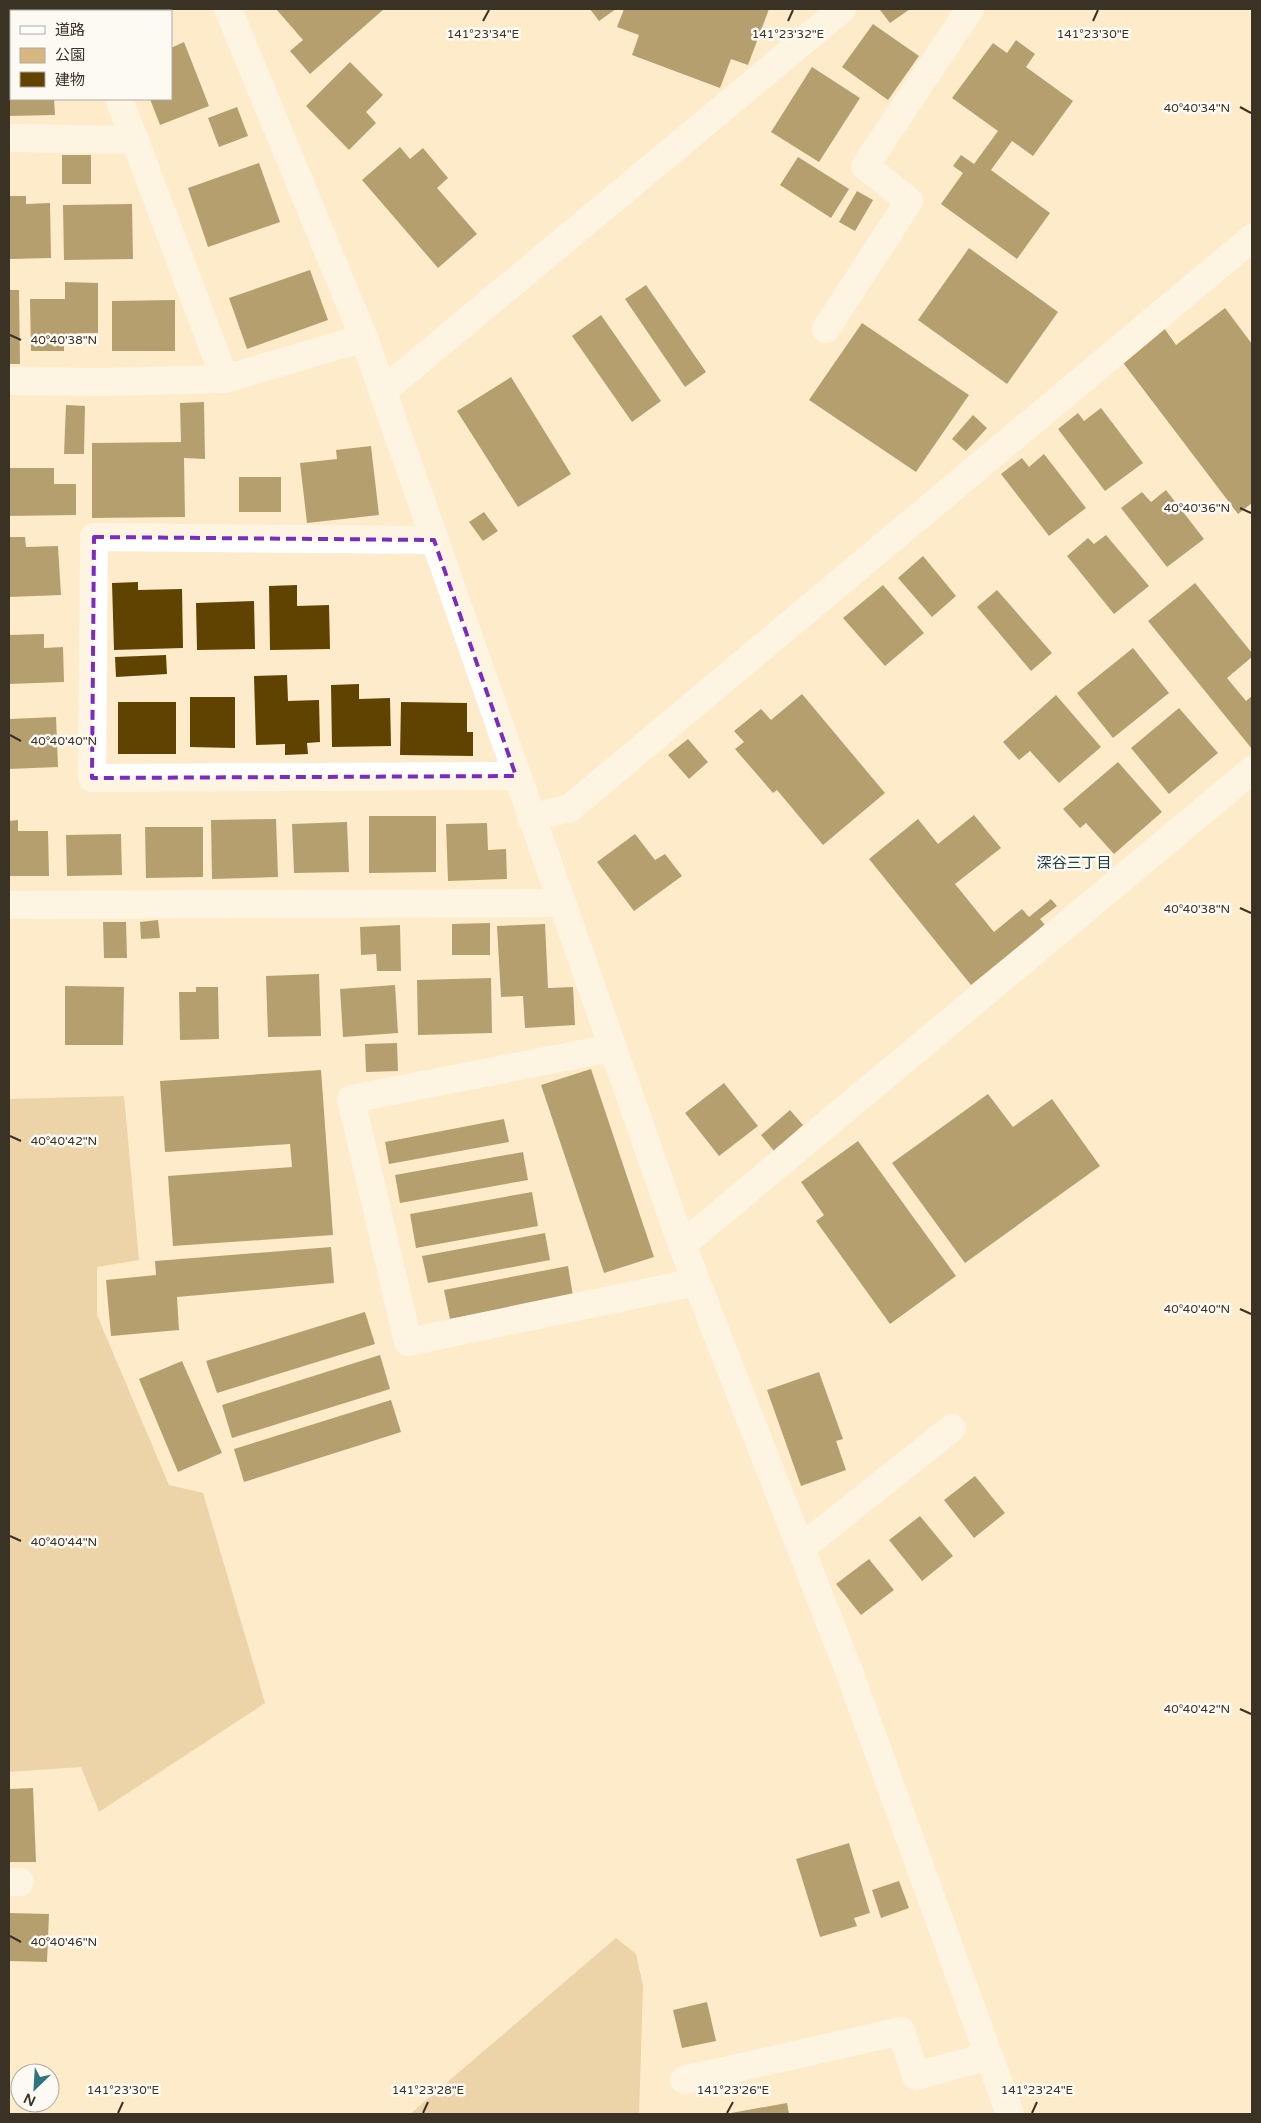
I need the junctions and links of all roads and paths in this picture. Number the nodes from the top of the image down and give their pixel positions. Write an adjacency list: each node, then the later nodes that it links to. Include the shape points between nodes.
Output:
1 (228, 9): 9 (street)
2 (842, 9): 12 (street)
3 (970, 9): 8 (street, via 865,166 909,201)
4 (119, 100): 6 (street)
5 (9, 138): 6 (street)
6 (135, 140): 10 (street)
7 (1252, 238): 16 (street, via 570,808)
8 (826, 329)
9 (364, 338): 10 (street); 12 (street)
10 (225, 379): 11 (street)
11 (9, 381)
12 (383, 391): 13 (street)
13 (434, 540): 15 (street); 15 (street, via 94,536 92,778)
14 (1252, 770): 20 (street)
15 (516, 776): 16 (street)
16 (531, 818): 17 (street)
17 (562, 903): 18 (street); 19 (street)
18 (9, 905)
19 (612, 1048): 20 (street); 21 (street, via 352,1099 408,1342)
20 (682, 1245): 21 (street)
21 (696, 1282): 23 (street)
22 (952, 1428): 23 (street)
23 (801, 1548): 24 (street)
24 (989, 2056): 25 (street, via 916,2076 901,2032); 26 (street)
25 (684, 2080)
26 (1010, 2114)

